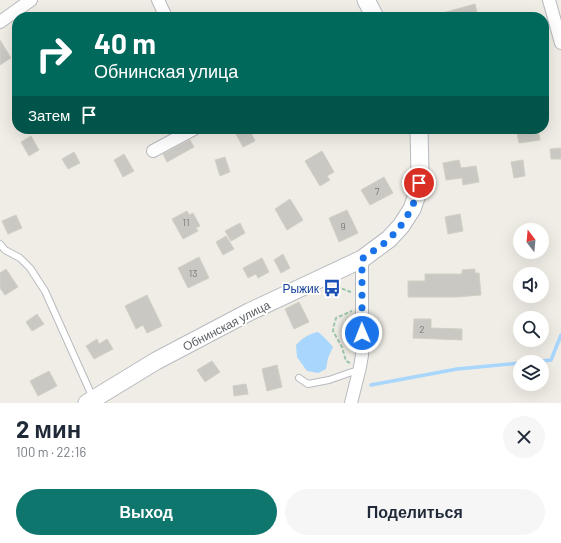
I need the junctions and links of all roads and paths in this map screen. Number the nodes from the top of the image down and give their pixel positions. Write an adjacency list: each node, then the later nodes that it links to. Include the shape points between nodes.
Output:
1 (31, 0): 5 (street)
2 (158, 0): 6 (street)
3 (366, 0): 7 (street)
4 (549, 0): 10 (street)
5 (14, 12)
6 (164, 12)
7 (372, 12)
8 (12, 13): 9 (street)
9 (0, 22)
10 (561, 43)
11 (185, 134): 13 (street)
12 (418, 134): 15 (street, Обнинская улица, via 420,174 418,192 412,209 389,239)
13 (153, 151)
14 (0, 244): 21 (lane, via 30,268 45,290)
15 (362, 259): 18 (street); 21 (street, Обнинская улица, via 242,316 156,361)
16 (337, 281): 17 (path, via 340,288)
17 (354, 292)
18 (362, 310): 19 (street); 19 (path, via 336,318 333,331 346,361)
19 (360, 369): 20 (lane, via 308,384); 22 (street)
20 (299, 378)
21 (90, 401)
22 (351, 403)

